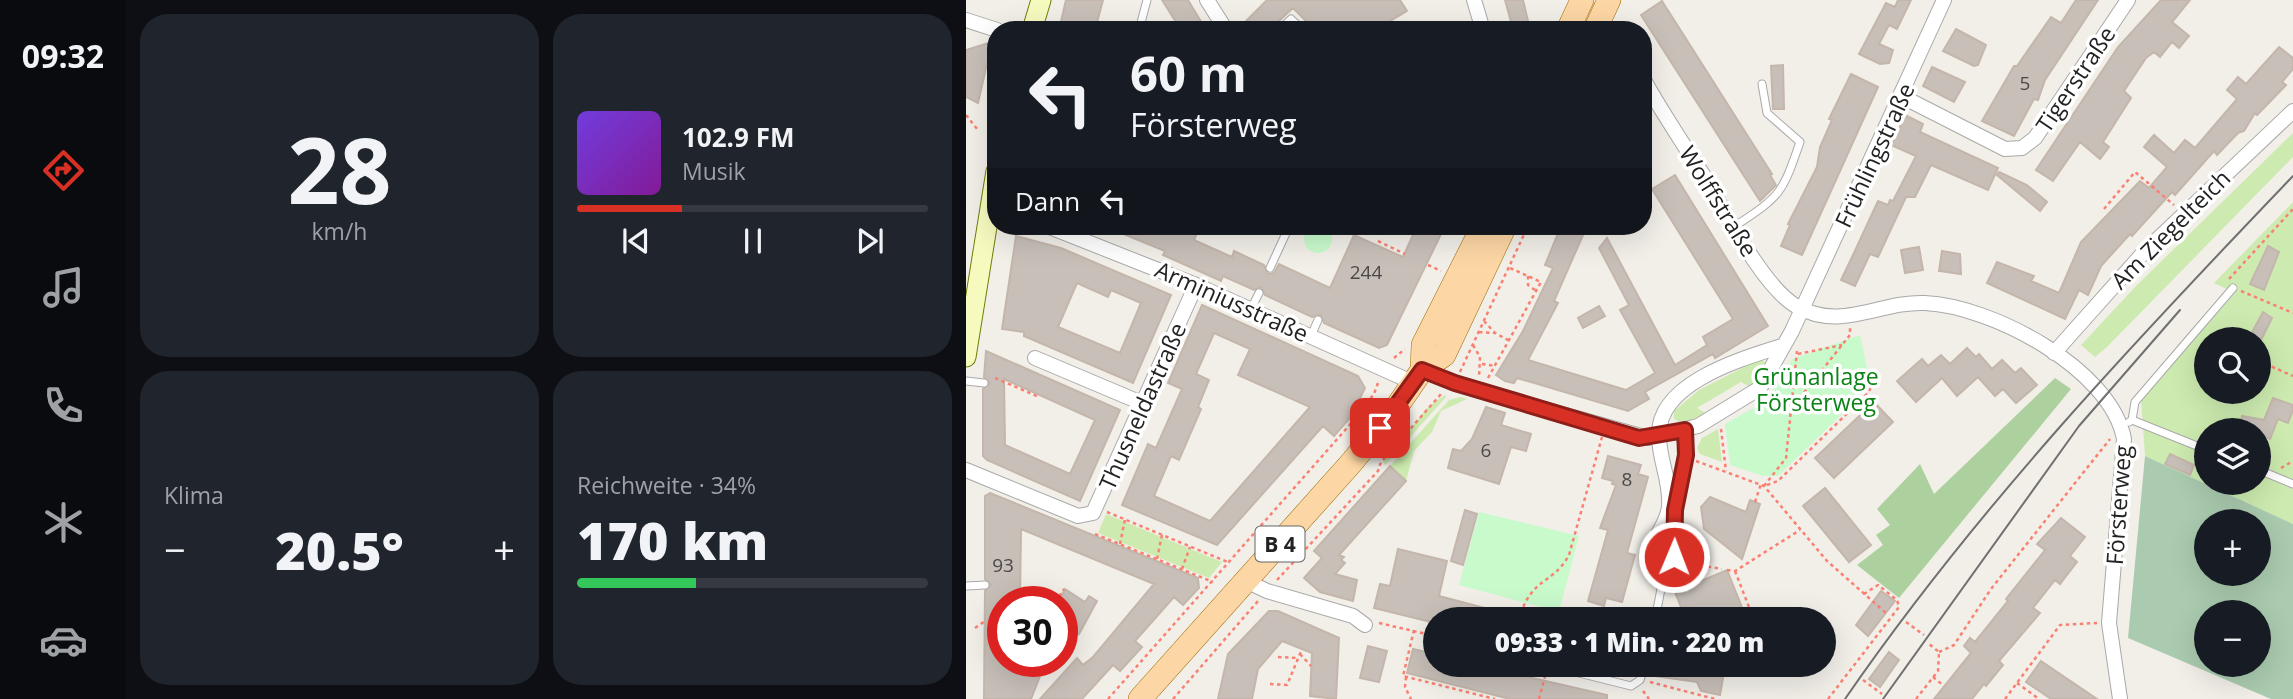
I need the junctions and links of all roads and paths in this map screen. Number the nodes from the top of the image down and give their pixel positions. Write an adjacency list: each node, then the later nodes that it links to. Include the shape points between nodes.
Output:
1 (1027, 0): 11 (street)
2 (1041, 0): 12 (street)
3 (1147, 0): 13 (lane)
4 (1207, 0): 14 (street)
5 (1474, 0): 15 (street)
6 (1582, 0): 16 (main road)
7 (1609, 0): 17 (main road)
8 (1944, 0): 21 (street, Frühlingstraße)
9 (2128, 0): 21 (street, Tigerstraße, via 2035,138 2022,148 2005,149)
10 (966, 20): 18 (street)
11 (1031, 21)
12 (1034, 21)
13 (1141, 21)
14 (1220, 21)
15 (1480, 21)
16 (1573, 21)
17 (1602, 21)
18 (987, 27)
19 (1762, 84): 28 (lane, via 1767,113 1800,142 1782,192)
20 (1652, 93): 28 (street, Wolffstraße)
21 (1901, 96): 47 (street, Frühlingstraße)
22 (2293, 111): 27 (street, Am Ziegelteich)
23 (966, 115): 24 (path)
24 (978, 130)
25 (2104, 209): 27 (path, via 2135,172)
26 (2293, 209): 43 (path, via 2225,283)
27 (2184, 214): 60 (street, Am Ziegelteich, via 2118,279)
28 (1735, 226): 47 (street, Wolffstraße, via 1772,285)
29 (988, 235): 62 (street)
30 (1070, 235): 42 (street, Arminiusstraße)
31 (1285, 235): 38 (lane)
32 (1474, 235): 70 (main road, B 4, via 1423,345)
33 (1501, 235): 70 (main road, B 4, via 1444,355)
34 (1524, 235): 39 (path)
35 (1378, 241): 36 (path)
36 (1405, 254)
37 (1429, 265): 40 (path)
38 (1270, 268)
39 (1510, 268): 41 (path); 51 (path)
40 (1444, 272)
41 (1528, 276): 44 (path, via 1528,285); 44 (path, via 1541,282)
42 (1196, 285): 46 (street, Arminiusstraße); 79 (street, Thusneldastraße)
43 (2233, 288): 48 (path); 82 (lane, via 2135,402)
44 (1536, 290): 56 (path)
45 (1259, 293): 46 (lane)
46 (1251, 309): 55 (street, Arminiusstraße)
47 (1802, 309): 49 (street, Försterweg); 52 (street)
48 (2293, 313)
49 (1849, 317): 58 (path, via 1850,335); 60 (street, Försterweg, via 1922,303 1949,305 2017,331)
50 (1318, 320): 55 (lane)
51 (1485, 321): 53 (path); 54 (path)
52 (1792, 331): 59 (street); 61 (path, via 1799,336)
53 (1479, 332): 54 (path); 57 (path)
54 (1495, 333): 56 (path)
55 (1311, 335): 70 (street, Arminiusstraße)
56 (1510, 341): 65 (path)
57 (1472, 344): 64 (path, via 1479,351); 67 (path)
58 (1842, 345): 61 (path); 80 (path)
59 (1782, 346): 81 (street, via 1766,382); 85 (street, via 1743,359 1688,387 1668,402)
60 (2054, 354): 82 (street, Försterweg, via 2096,388)
61 (1797, 355): 80 (path)
62 (966, 357)
63 (1035, 358): 79 (street)
64 (1481, 365): 65 (path); 72 (path)
65 (1496, 366): 72 (path, via 1487,379)
66 (2271, 366): 69 (path)
67 (1461, 371): 71 (path); 72 (path)
68 (1879, 372): 93 (path, via 1868,393 1778,481)
69 (2293, 376)
70 (1418, 377): 83 (street, via 1455,383); 110 (main road, B 4, via 1380,428)
71 (1458, 377)
72 (1479, 377)
73 (995, 378): 78 (path)
74 (1379, 380): 104 (path, via 1354,421)
75 (966, 381): 76 (lane)
76 (984, 383)
77 (1445, 392): 89 (path, via 1427,407)
78 (1039, 397)
79 (1144, 404): 88 (street, Thusneldastraße, via 1098,507 1088,515 1079,516)
80 (1791, 410): 93 (path, via 1786,458)
81 (1719, 415): 84 (street); 90 (path)
82 (2127, 423): 86 (lane); 122 (street, Försterweg); 130 (path, via 1991,589 1954,646)
83 (1605, 428): 85 (street, via 1639,438); 115 (path, via 1569,555 1527,594)
84 (1685, 430): 85 (street); 87 (street)
85 (1658, 435): 105 (street, via 1669,507 1651,550 1655,560)
86 (2194, 446)
87 (1686, 458): 90 (path); 105 (street, via 1675,510 1676,550)
88 (966, 470)
89 (1378, 471)
90 (1726, 471): 93 (path)
91 (2271, 475): 92 (lane)
92 (2293, 484)
93 (1762, 485): 94 (path); 97 (path)
94 (1755, 502)
95 (1104, 511): 96 (path)
96 (1125, 519): 99 (path); 100 (path)
97 (1801, 530): 109 (path); 114 (path)
98 (1096, 534): 100 (path)
99 (1162, 535): 101 (path); 102 (path)
100 (1120, 544): 102 (path)
101 (1190, 547): 104 (path); 106 (path)
102 (1157, 559): 106 (path)
103 (1686, 562): 107 (path)
104 (1230, 563): 111 (path)
105 (1666, 563): 116 (lane)
106 (1182, 569): 111 (path)
107 (1722, 569)
108 (1727, 570): 109 (path)
109 (1735, 570): 117 (path)
110 (1246, 581): 123 (street, via 1353,616); 146 (main road, B 4)
111 (1213, 582): 145 (path)
112 (985, 585): 113 (lane)
113 (966, 586)
114 (1863, 594): 118 (path); 151 (path, via 1878,585 1899,607)
115 (1523, 607)
116 (1658, 607)
117 (1749, 607)
118 (1886, 613)
119 (985, 621): 124 (path)
120 (1381, 622): 125 (path)
121 (1906, 622): 127 (path)
122 (2109, 623): 141 (path, via 2060,625); 155 (street, Försterweg)
123 (1365, 625)
124 (975, 628)
125 (1413, 631): 126 (path); 134 (path)
126 (1423, 633)
127 (1924, 635)
128 (1929, 644): 130 (path)
129 (1302, 649): 131 (path)
130 (1939, 652): 138 (path)
131 (1299, 656): 132 (path); 133 (path); 142 (path, via 1287,685)
132 (1278, 657)
133 (1311, 666)
134 (1406, 677): 147 (path); 148 (path)
135 (1545, 677): 149 (path)
136 (1594, 677): 139 (lane, via 1628,686)
137 (1641, 677): 139 (lane)
138 (1933, 677): 143 (path); 152 (path)
139 (1640, 680): 150 (path)
140 (1863, 680): 144 (path)
141 (2017, 682): 153 (path); 154 (path)
142 (1270, 684)
143 (1944, 686)
144 (1882, 694)
145 (1108, 699)
146 (1140, 699)
147 (1411, 699)
148 (1495, 699)
149 (1539, 699)
150 (1715, 699)
151 (1828, 699)
152 (1916, 699)
153 (2005, 699)
154 (2038, 699)
155 (2120, 699)

